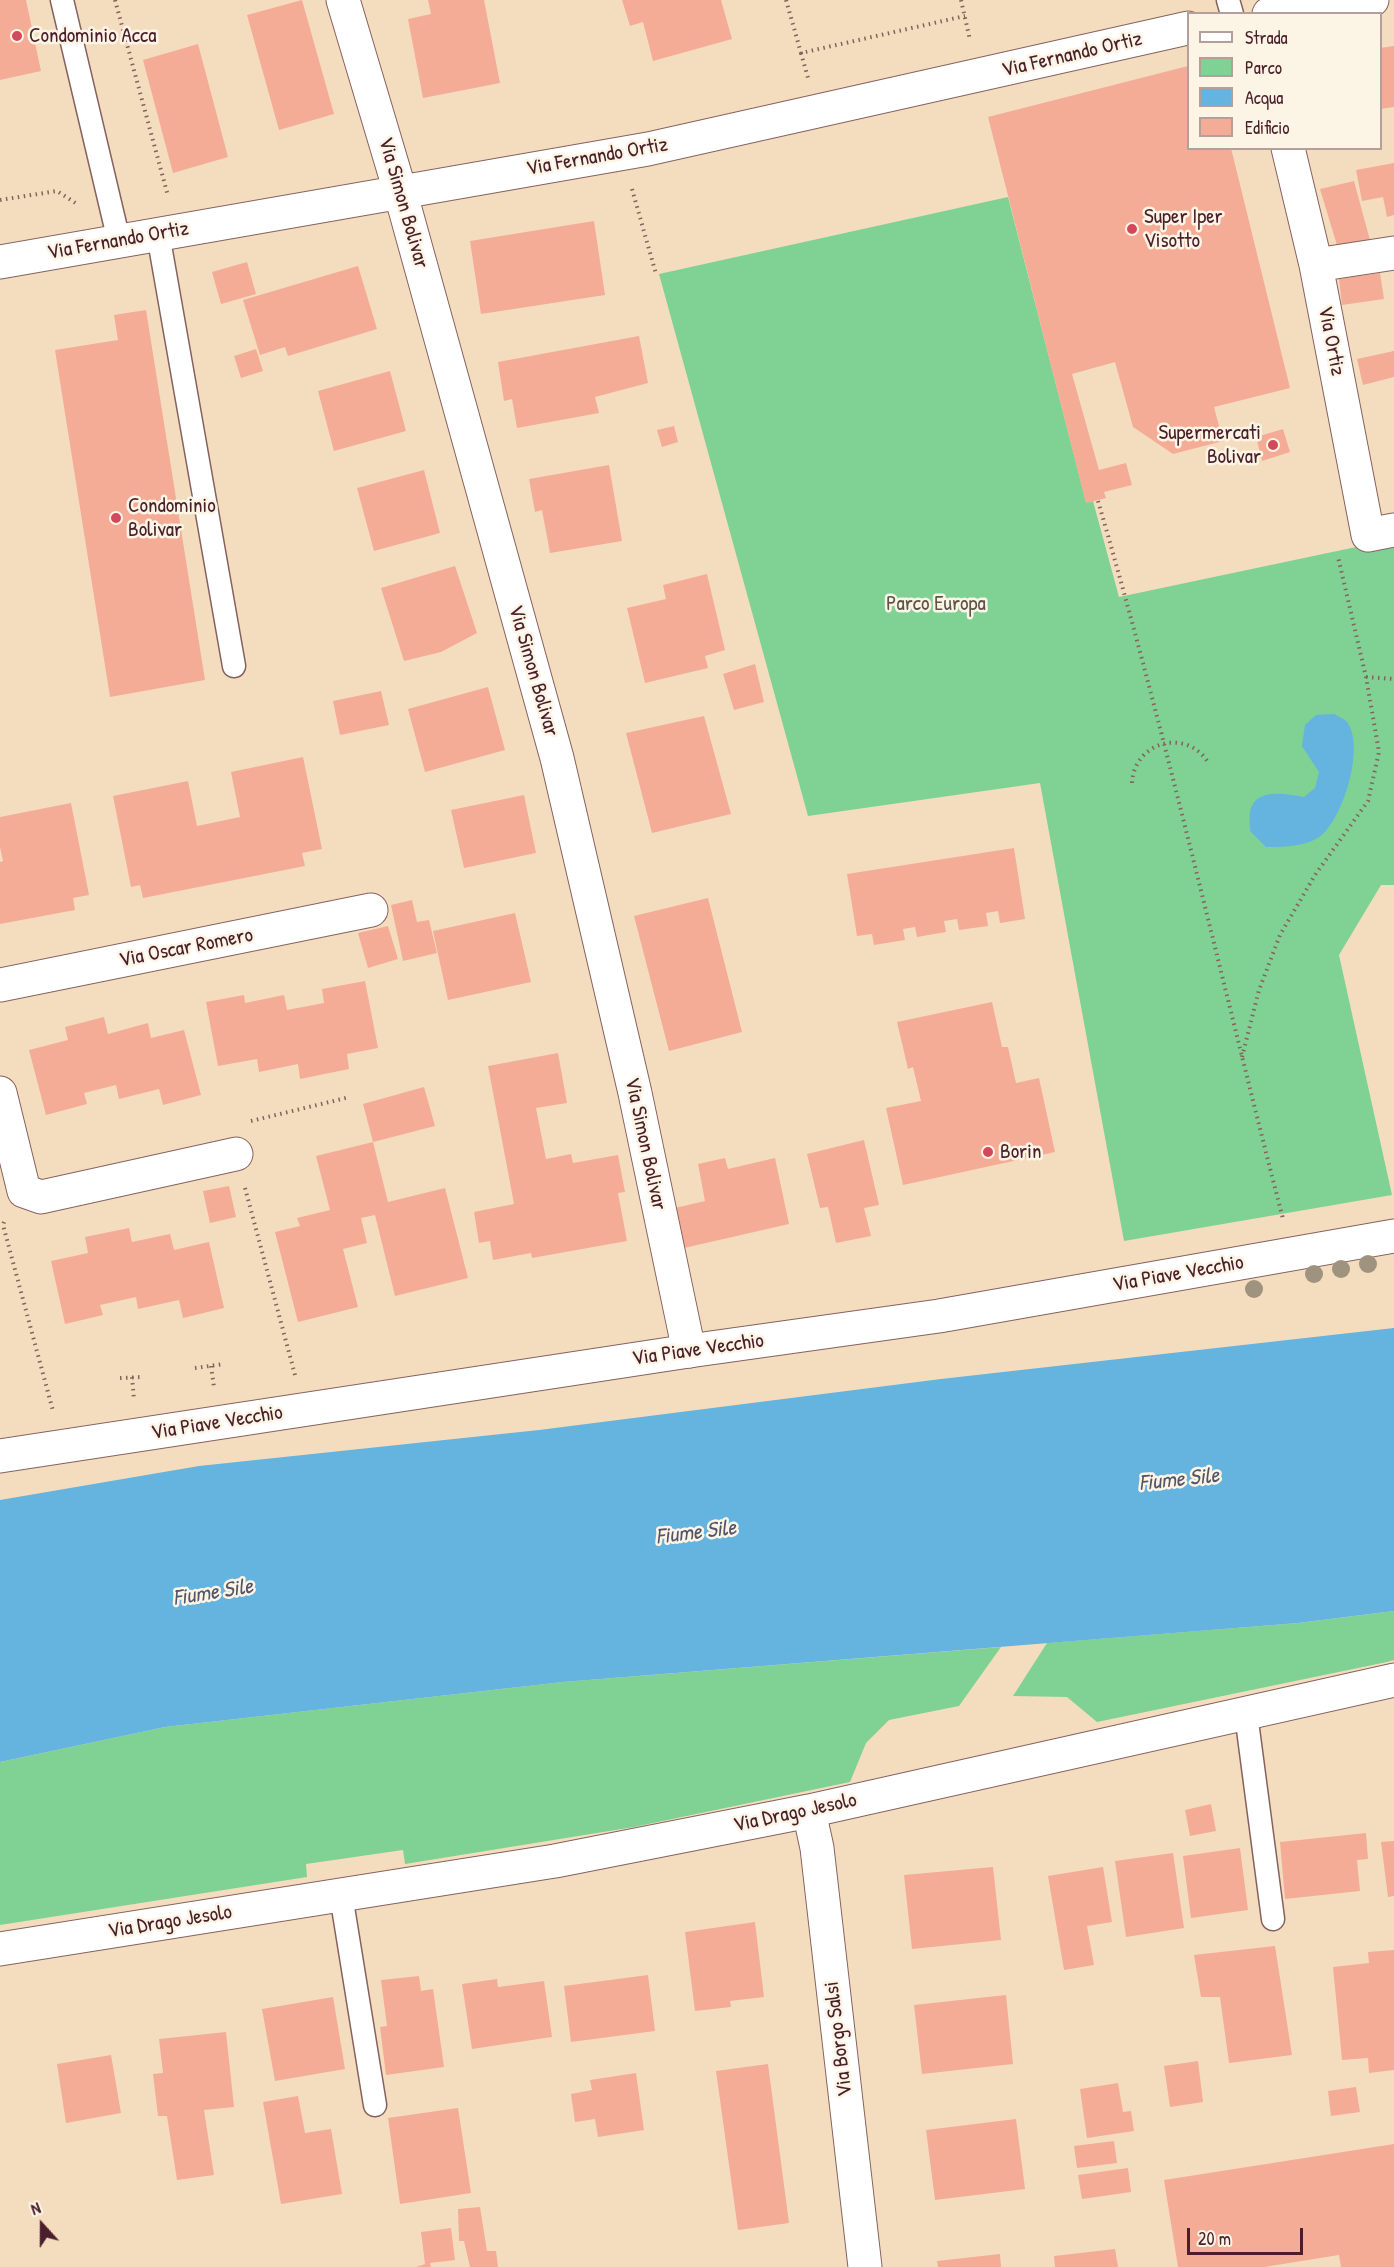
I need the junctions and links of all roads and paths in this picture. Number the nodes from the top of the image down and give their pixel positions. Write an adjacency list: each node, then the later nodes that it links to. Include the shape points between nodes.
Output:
1 (62, 0): 15 (lane)
2 (116, 0): 14 (path)
3 (343, 0): 13 (street, Via Simon Bolivar)
4 (786, 0): 8 (path, via 801,53)
5 (961, 0): 8 (path)
6 (1372, 0): 7 (street)
7 (1284, 12)
8 (965, 16): 10 (path)
9 (1187, 28): 13 (street, Via Fernando Ortiz, via 648,149)
10 (972, 46)
11 (1288, 150): 18 (street, Via Ortiz)
12 (628, 184): 19 (path, via 634,191)
13 (400, 191): 14 (street, Via Fernando Ortiz); 37 (street, Via Simon Bolivar, via 558,758)
14 (167, 233): 15 (street, Via Fernando Ortiz); 22 (lane)
15 (119, 242): 17 (street, Via Fernando Ortiz)
16 (1394, 253): 18 (street)
17 (0, 262)
18 (1316, 265): 21 (street, Via Ortiz)
19 (656, 274)
20 (1098, 501): 25 (path)
21 (1381, 533): 23 (path, via 1334,543)
22 (234, 666)
23 (1366, 677): 24 (path); 30 (path, via 1379,752 1368,801 1315,874 1280,935 1259,990)
24 (1394, 679)
25 (1164, 743): 26 (path, via 1180,742 1193,747); 27 (path, via 1139,759); 30 (path)
26 (1209, 764)
27 (1132, 783)
28 (371, 910): 29 (street, Via Oscar Romero)
29 (0, 985)
30 (1242, 1057): 35 (path)
31 (0, 1093): 34 (street)
32 (350, 1097): 33 (path, via 227,1127)
33 (236, 1154): 34 (street, via 41,1197); 44 (path)
34 (24, 1191): 47 (path, via 3,1224)
35 (1285, 1225)
36 (1394, 1236): 37 (street, Via Piave Vecchio, via 939,1316)
37 (689, 1351): 48 (street, Via Piave Vecchio)
38 (224, 1364): 39 (path)
39 (211, 1366): 40 (path); 45 (path)
40 (195, 1368)
41 (132, 1377): 42 (path); 43 (path); 46 (path)
42 (142, 1377)
43 (120, 1378)
44 (297, 1382)
45 (214, 1394)
46 (135, 1406)
47 (55, 1418)
48 (0, 1456)
49 (1394, 1680): 50 (street, Via Drago Jesolo)
50 (1246, 1714): 51 (street, Via Drago Jesolo); 53 (lane)
51 (809, 1810): 52 (street, Via Drago Jesolo, via 555,1861); 56 (street, Via Borgo Salsi, via 817,1848)
52 (341, 1895): 54 (street, Via Drago Jesolo); 55 (lane)
53 (1274, 1919)
54 (0, 1949)
55 (375, 2105)
56 (865, 2267)

